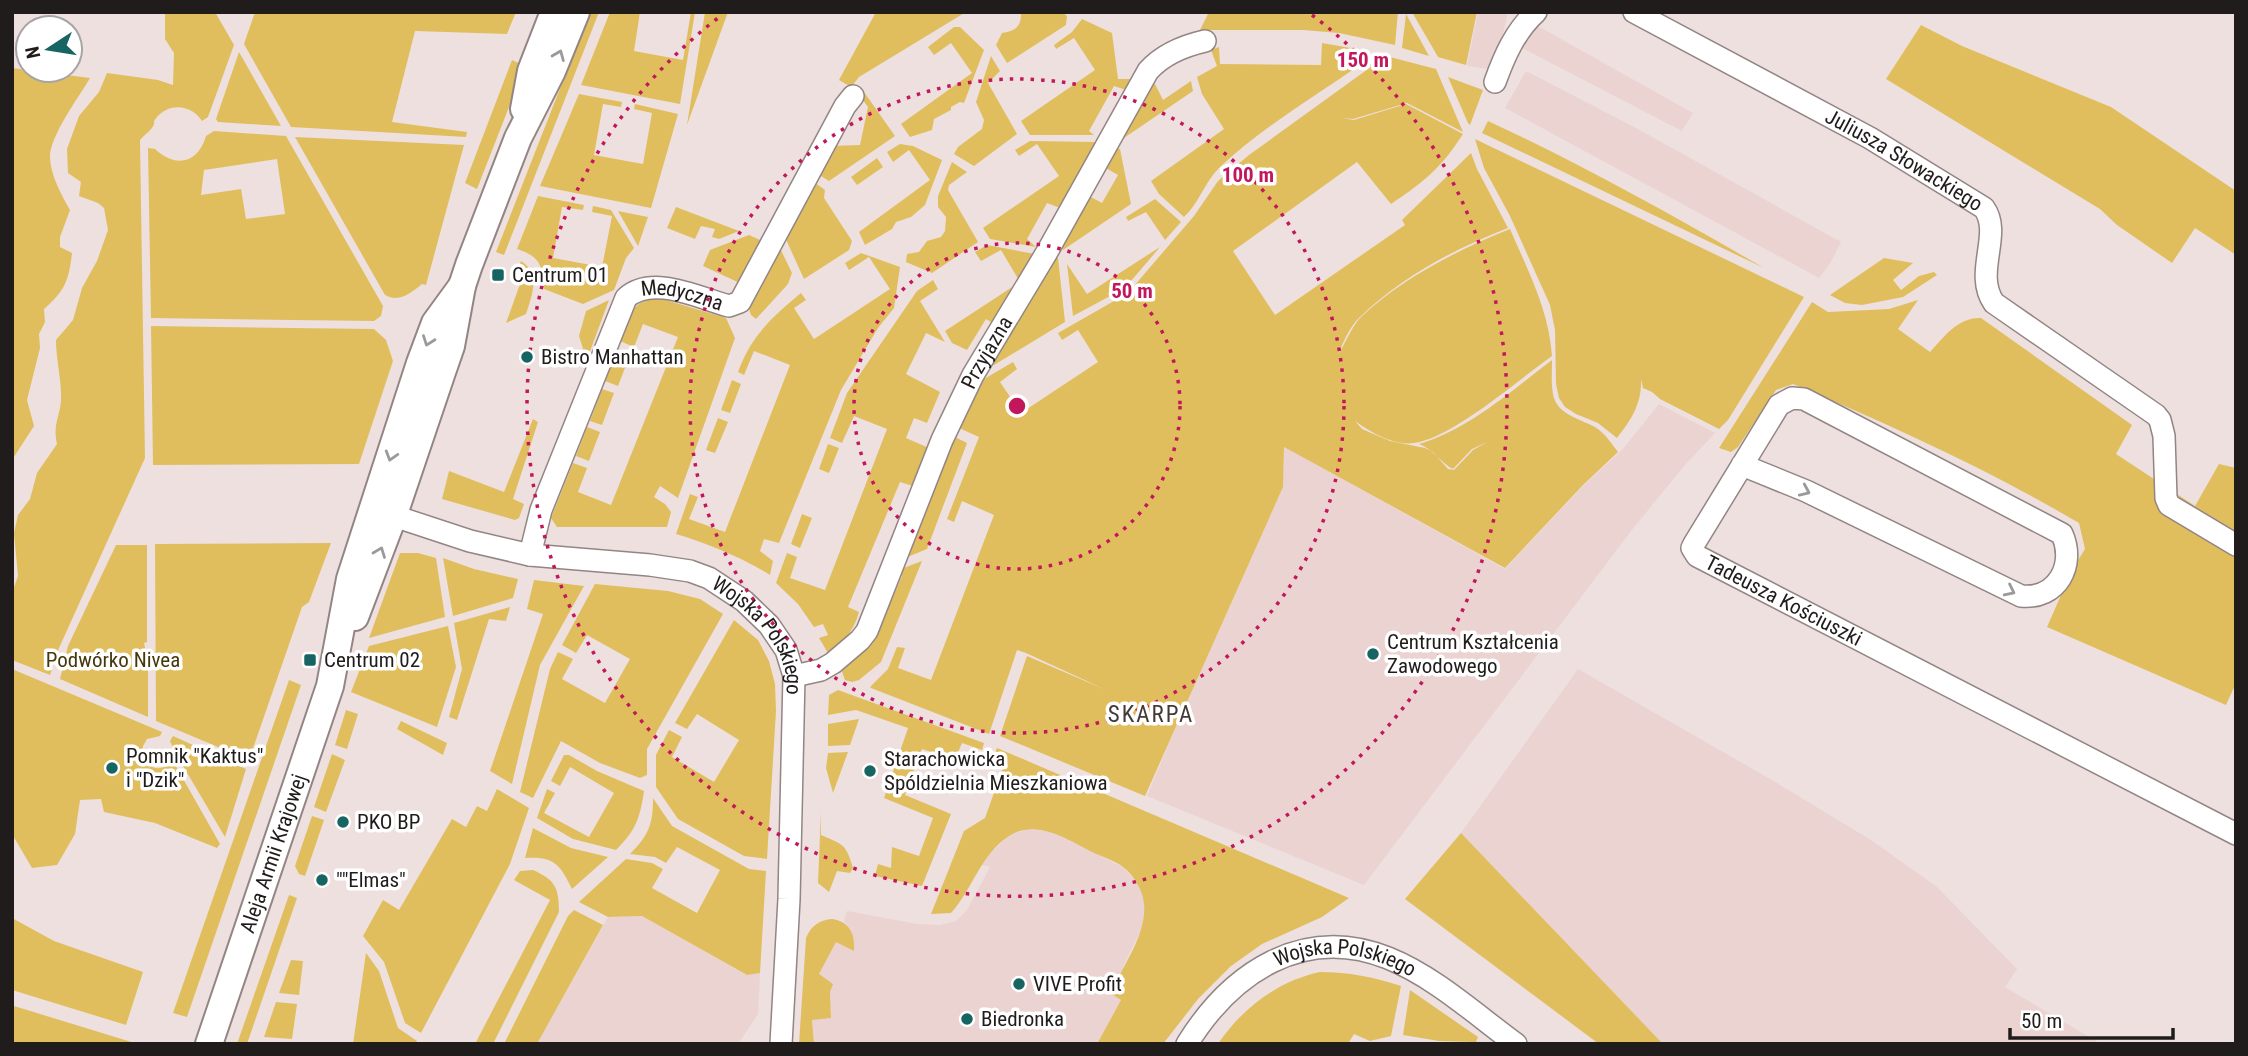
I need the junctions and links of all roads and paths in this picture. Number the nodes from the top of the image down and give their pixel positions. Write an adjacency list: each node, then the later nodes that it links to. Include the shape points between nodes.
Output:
1 (554, 12): 8 (street, Aleja Armii Krajowej, via 531,71)
2 (576, 12): 8 (street, Aleja Armii Krajowej, one-way to 2)
3 (1634, 12): 11 (street, Juliusza Słowackiego, via 1870,138 1984,208 1991,220 1987,290 1994,303 2156,415 2163,428 2169,505)
4 (1532, 15): 6 (street)
5 (1205, 41): 13 (street, Przyjazna, via 1171,53 1148,71 973,376 942,440 867,631 834,663)
6 (1495, 82)
7 (853, 96): 12 (street, Medyczna, via 740,302 729,306 657,286 634,290 626,298 541,510)
8 (518, 138): 10 (street, Aleja Armii Krajowej, via 461,286 435,323)
9 (1742, 465): 9 (street, Tadeusza Kościuszki, one-way to 9, via 1806,491 2021,596 2040,596 2053,588 2064,571 2067,545 2062,534 1804,400 1793,398 1779,405); 14 (street, Tadeusza Kościuszki, via 1694,544 1692,552 1697,556)
10 (384, 513): 12 (street, Wojska Polskiego); 15 (street, Aleja Armii Krajowej)
11 (2236, 545)
12 (530, 555): 13 (street, Wojska Polskiego, via 650,565 709,578 769,625 786,650)
13 (794, 676): 16 (street, Wojska Polskiego)
14 (2236, 834)
15 (209, 1044)
16 (781, 1044)
17 (1187, 1044): 18 (street, Wojska Polskiego, via 1219,1000 1242,981 1287,954 1328,946 1387,957 1409,968)
18 (1516, 1044)

